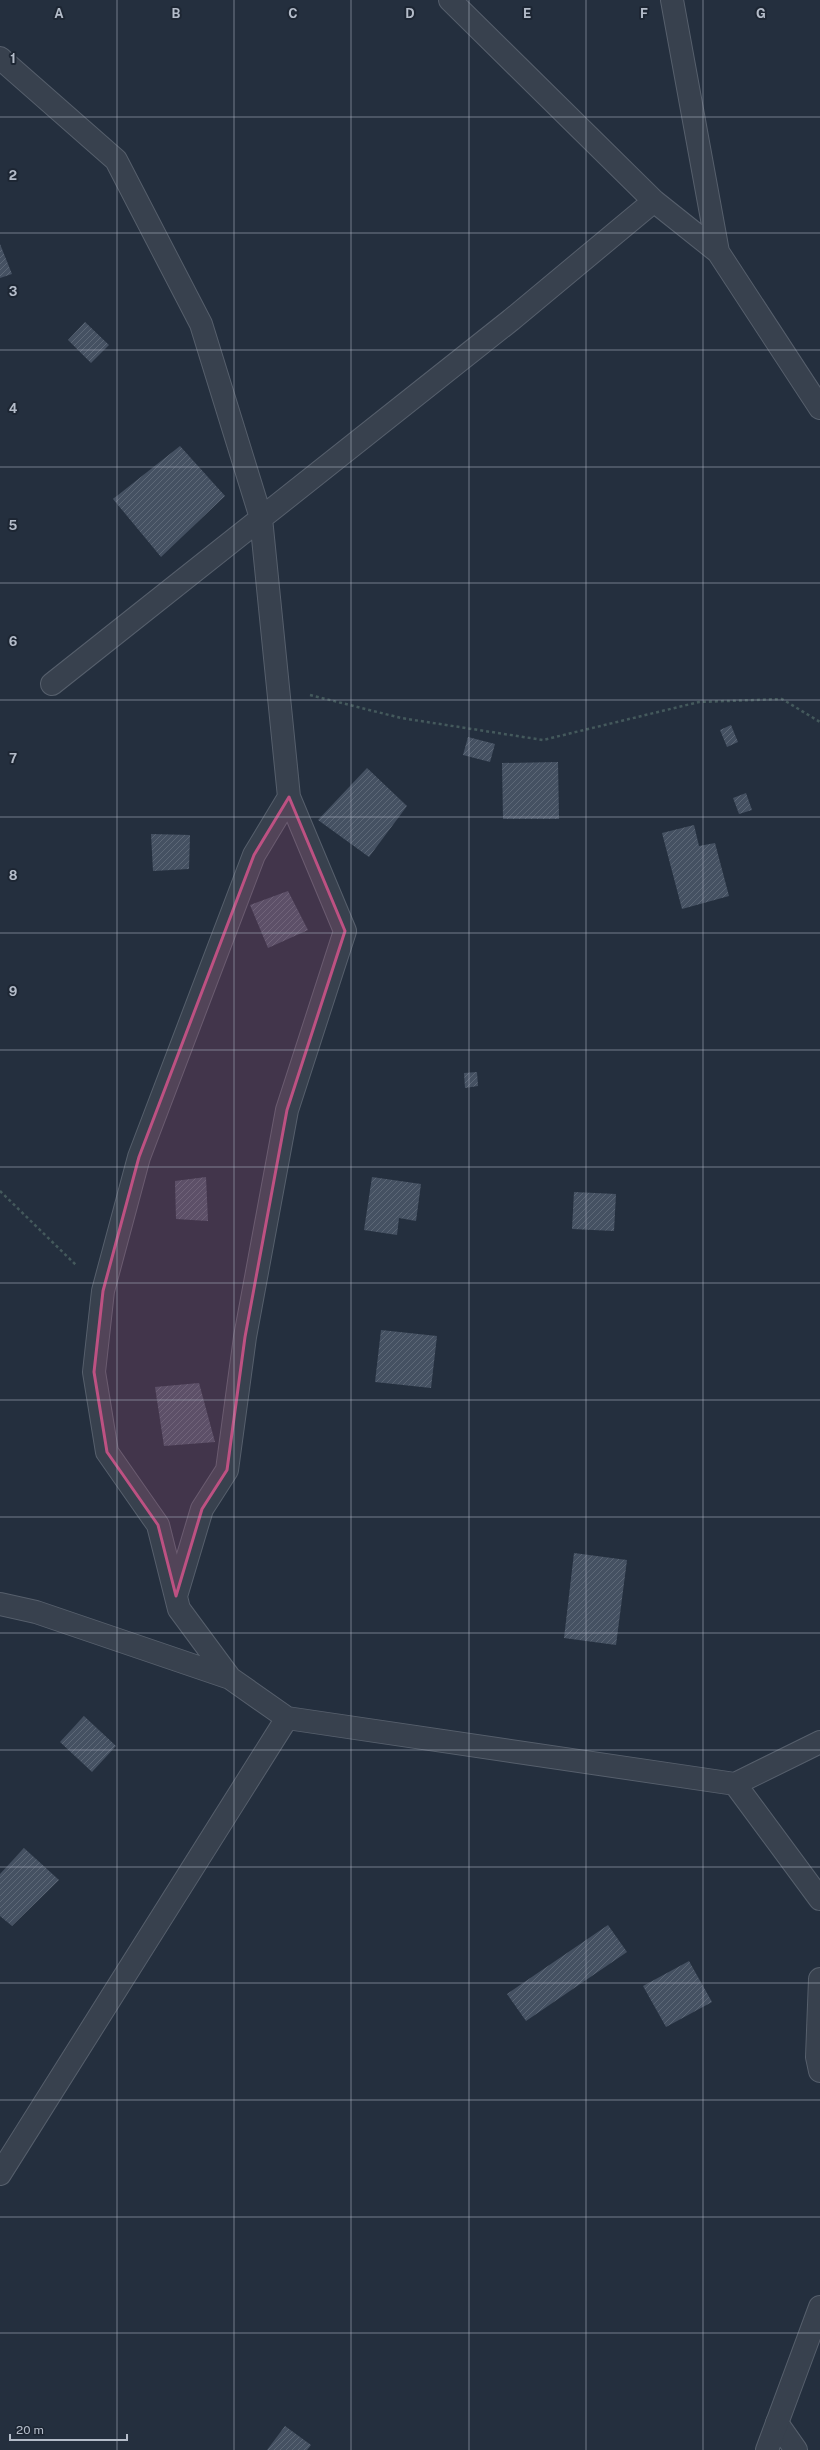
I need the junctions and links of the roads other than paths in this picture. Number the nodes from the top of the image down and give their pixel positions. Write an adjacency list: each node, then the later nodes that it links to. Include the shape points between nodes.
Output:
1 (450, 0): 4 (street)
2 (672, 0): 5 (street)
3 (0, 58): 7 (street, via 116,160 200,324)
4 (654, 201): 5 (street); 7 (street, via 511,320)
5 (718, 252): 6 (street)
6 (820, 408)
7 (261, 518): 8 (street); 9 (street)
8 (52, 684)
9 (289, 797): 10 (street, via 345,931 287,1110 245,1337 227,1470 202,1509); 10 (street, via 254,855 145,1142 103,1291 94,1372 107,1452 158,1525)
10 (176, 1596): 12 (street, via 179,1609)
11 (0, 1604): 12 (street, via 36,1612)
12 (230, 1678): 13 (street)
13 (287, 1718): 15 (street); 19 (street)
14 (820, 1742): 15 (street)
15 (735, 1784): 16 (street)
16 (820, 1899)
17 (820, 1979): 18 (street, via 817,2057)
18 (820, 2071)
19 (0, 2174)
20 (820, 2307): 21 (street)
21 (777, 2423): 22 (street); 23 (street)
22 (766, 2450)
23 (796, 2450)

